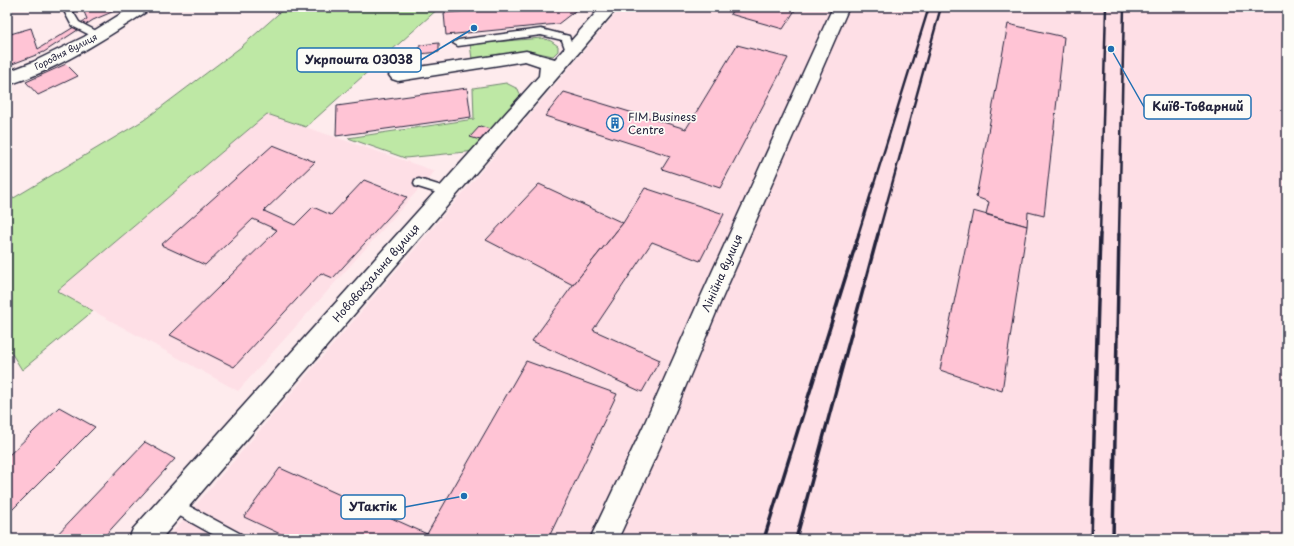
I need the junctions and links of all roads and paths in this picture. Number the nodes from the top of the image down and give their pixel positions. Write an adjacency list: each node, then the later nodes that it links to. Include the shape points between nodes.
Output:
1 (66, 7): 5 (lane, via 75,24)
2 (143, 7): 5 (street, Городня вулиця)
3 (610, 7): 7 (street, Нововокзальна вулиця)
4 (841, 7): 16 (street, Лінійна вулиця)
5 (99, 36): 10 (street, Городня вулиця, via 45,64)
6 (458, 43): 7 (lane, via 541,32)
7 (572, 44): 9 (street, Нововокзальна вулиця)
8 (398, 75): 9 (street, via 526,56 549,63)
9 (548, 76): 12 (street, Нововокзальна вулиця)
10 (7, 79)
11 (419, 183): 12 (lane)
12 (447, 192): 13 (street, Нововокзальна вулиця)
13 (174, 505): 14 (street, Нововокзальна вулиця); 15 (lane)
14 (143, 539)
15 (236, 539)
16 (604, 539)

